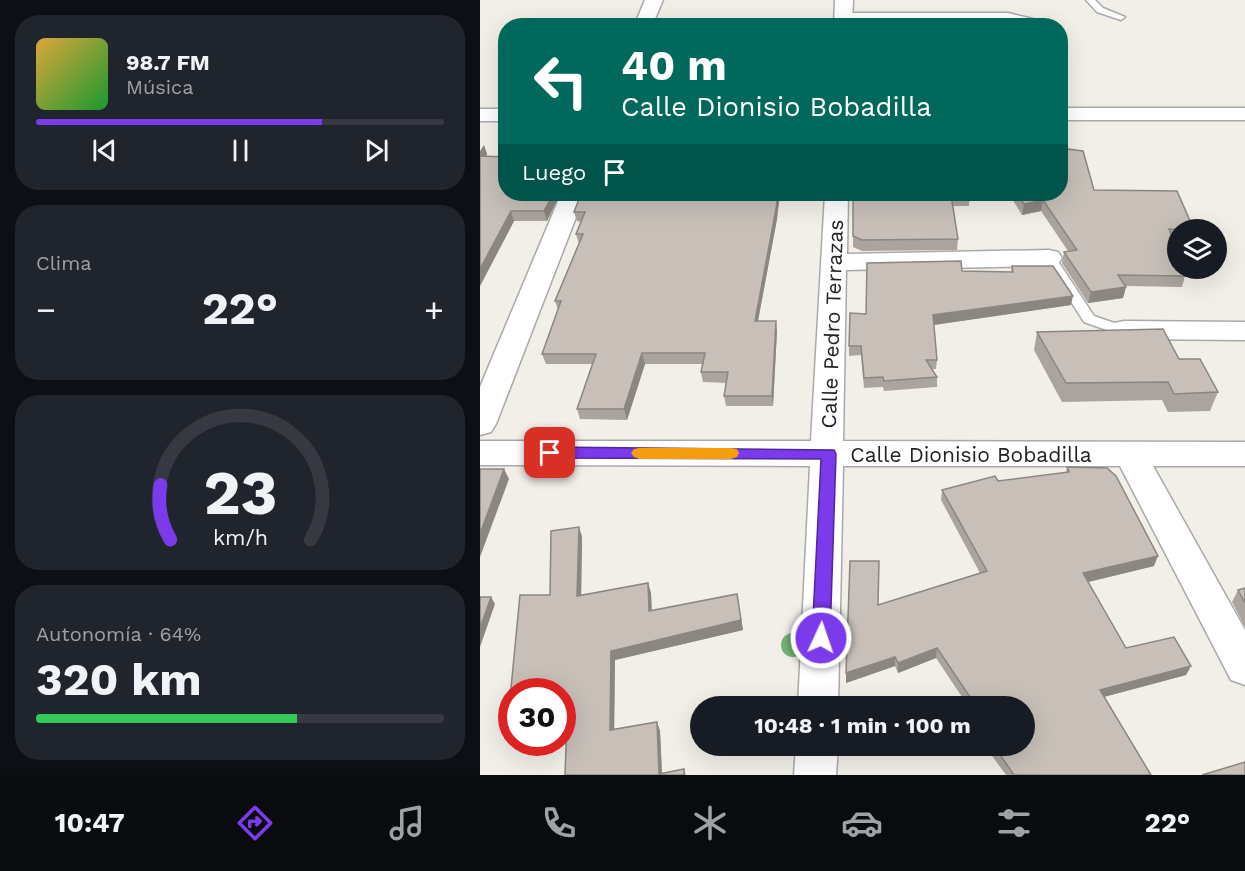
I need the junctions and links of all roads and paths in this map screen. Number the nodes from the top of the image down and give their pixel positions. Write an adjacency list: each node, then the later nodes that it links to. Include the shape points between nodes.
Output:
1 (654, 0): 5 (street)
2 (1090, 0): 4 (lane, via 1100,10)
3 (844, 14): 6 (lane)
4 (1121, 17)
5 (646, 18)
6 (1018, 18)
7 (1068, 114): 8 (street)
8 (1245, 114)
9 (480, 115): 10 (street)
10 (498, 115)
11 (570, 201): 17 (street)
12 (836, 201): 14 (street, Calle Pedro Terrazas)
13 (1049, 258): 14 (street); 15 (lane, via 1089,319)
14 (833, 262): 19 (street, Calle Pedro Terrazas)
15 (1121, 330): 16 (street)
16 (1245, 331)
17 (480, 424)
18 (480, 453): 19 (street, Calle Dionisio Bobadilla)
19 (829, 454): 21 (street, Calle Dionisio Bobadilla); 23 (street, Calle Pedro Terrazas)
20 (1245, 454): 21 (street, Calle Dionisio Bobadilla)
21 (1130, 455): 22 (street)
22 (1245, 667)
23 (818, 696)
24 (816, 756): 25 (street)
25 (815, 775)

